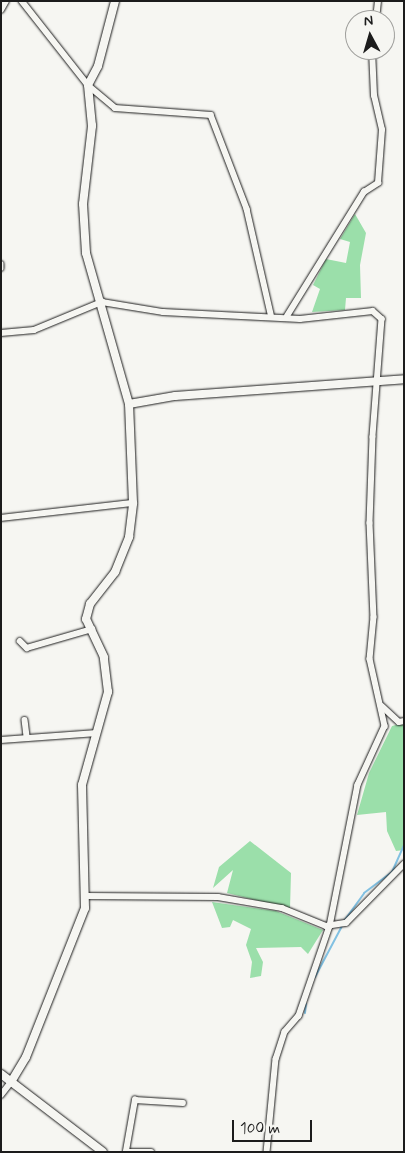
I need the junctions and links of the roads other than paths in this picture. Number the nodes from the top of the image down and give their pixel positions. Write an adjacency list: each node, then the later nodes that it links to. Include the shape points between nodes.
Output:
1 (6, 1): 4 (street)
2 (22, 1): 6 (street)
3 (116, 1): 6 (street, via 98,66)
4 (1, 10)
5 (372, 60): 11 (street, via 374,96 382,130 378,183 364,192)
6 (88, 85): 9 (street, via 92,126 85,175 84,234); 10 (street, via 115,108 211,115 247,209)
7 (1, 264): 8 (street)
8 (1, 268)
9 (100, 304): 10 (street, via 163,312); 12 (street, via 34,330); 15 (street)
10 (272, 314): 11 (street)
11 (287, 316): 14 (street, via 378,313)
12 (1, 332)
13 (404, 379): 14 (street)
14 (380, 380): 15 (street, via 175,396); 20 (street, via 370,523 374,617 370,659)
15 (129, 404): 16 (street)
16 (133, 503): 17 (street); 18 (street, via 129,537 115,572 90,604 86,620)
17 (1, 518)
18 (92, 629): 19 (street, via 27,648); 23 (street, via 108,670 108,692)
19 (20, 641)
20 (382, 706): 22 (street, via 400,722); 28 (street, via 385,726 358,785)
21 (25, 720): 24 (street)
22 (404, 720)
23 (97, 733): 24 (street); 27 (street, via 82,785)
24 (27, 736): 25 (street)
25 (1, 740)
26 (404, 864): 28 (street, via 346,924)
27 (86, 896): 28 (street, via 218,897 282,908); 30 (street, via 60,975)
28 (330, 926): 36 (street, via 299,1016 285,1032 276,1060)
29 (1, 1074): 30 (street)
30 (11, 1082): 31 (street); 33 (street)
31 (1, 1095)
32 (182, 1103): 34 (street, via 135,1100)
33 (103, 1152)
34 (126, 1152): 35 (street)
35 (151, 1152)
36 (267, 1152)

